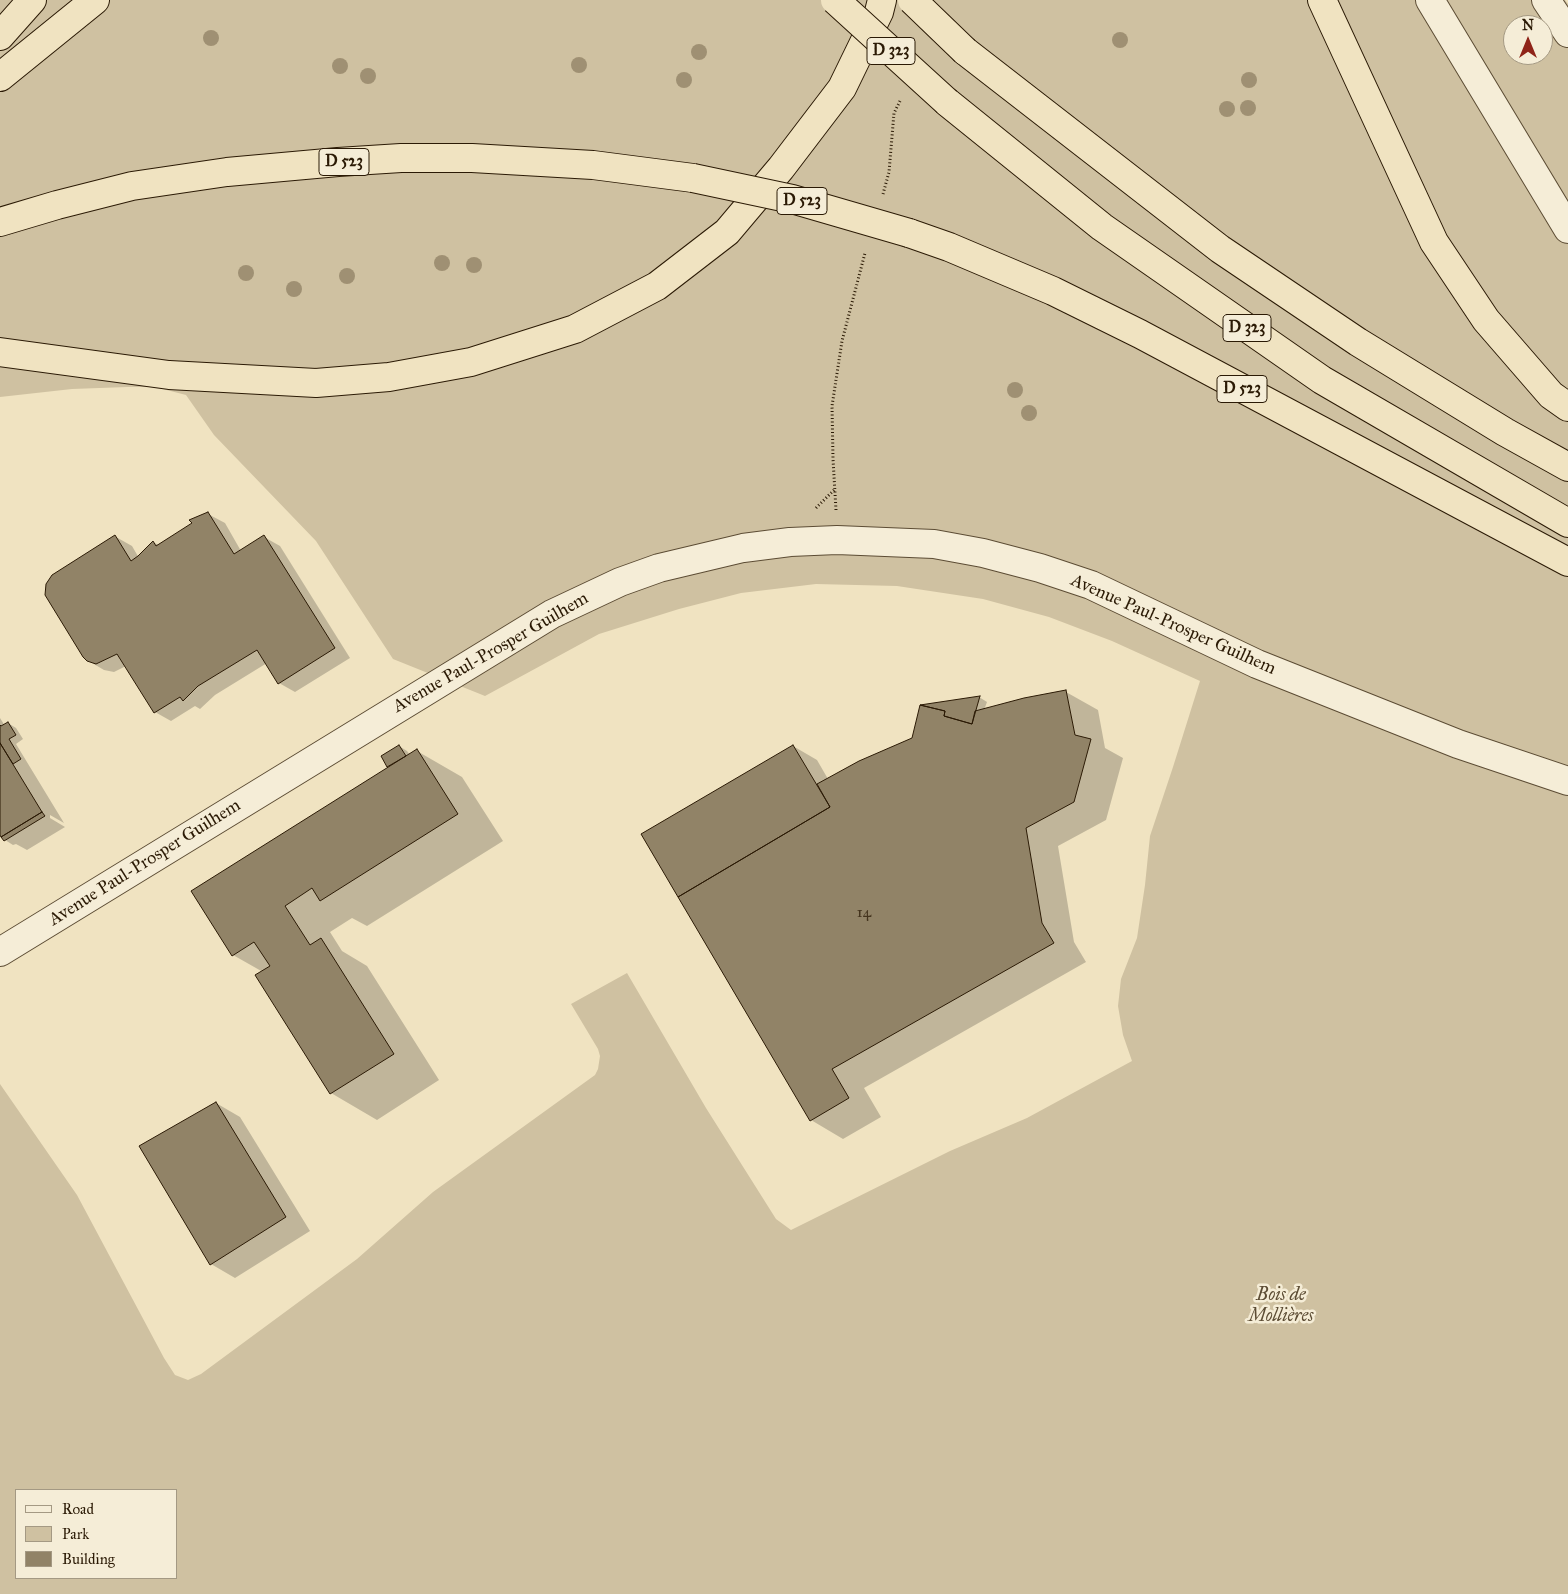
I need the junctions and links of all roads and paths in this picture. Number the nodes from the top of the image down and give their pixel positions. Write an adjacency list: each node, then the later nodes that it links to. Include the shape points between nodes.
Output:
1 (32, 0): 10 (highway)
2 (94, 0): 11 (highway)
3 (835, 0): 19 (highway, D 323, bridge, via 947,102 1102,227 1322,380)
4 (882, 0): 14 (highway, via 842,88 727,232 657,286 574,329 471,362 389,377 316,383 169,375)
5 (912, 0): 16 (highway, D 323, bridge, via 966,51 1220,249 1358,342)
6 (1322, 0): 15 (highway, via 1434,242 1486,320 1551,396)
7 (1430, 0): 13 (street)
8 (1546, 0): 9 (street)
9 (1568, 33)
10 (0, 36)
11 (0, 77)
12 (0, 222): 20 (highway, D 523, bridge, via 132,186 226,172 401,158 472,158 593,165 693,178 792,199 950,247 1044,287 1140,334)
13 (1568, 229)
14 (0, 352)
15 (1568, 407)
16 (1568, 467)
17 (835, 489): 18 (path)
18 (814, 510)
19 (1568, 523)
20 (1568, 562)
21 (1568, 781): 22 (street, Avenue Paul-Prosper Guilhem, via 1458,744 1266,667 1091,585 1040,568 983,552 934,544 837,540 790,542 743,548 659,568 620,582 552,614)
22 (0, 952)

